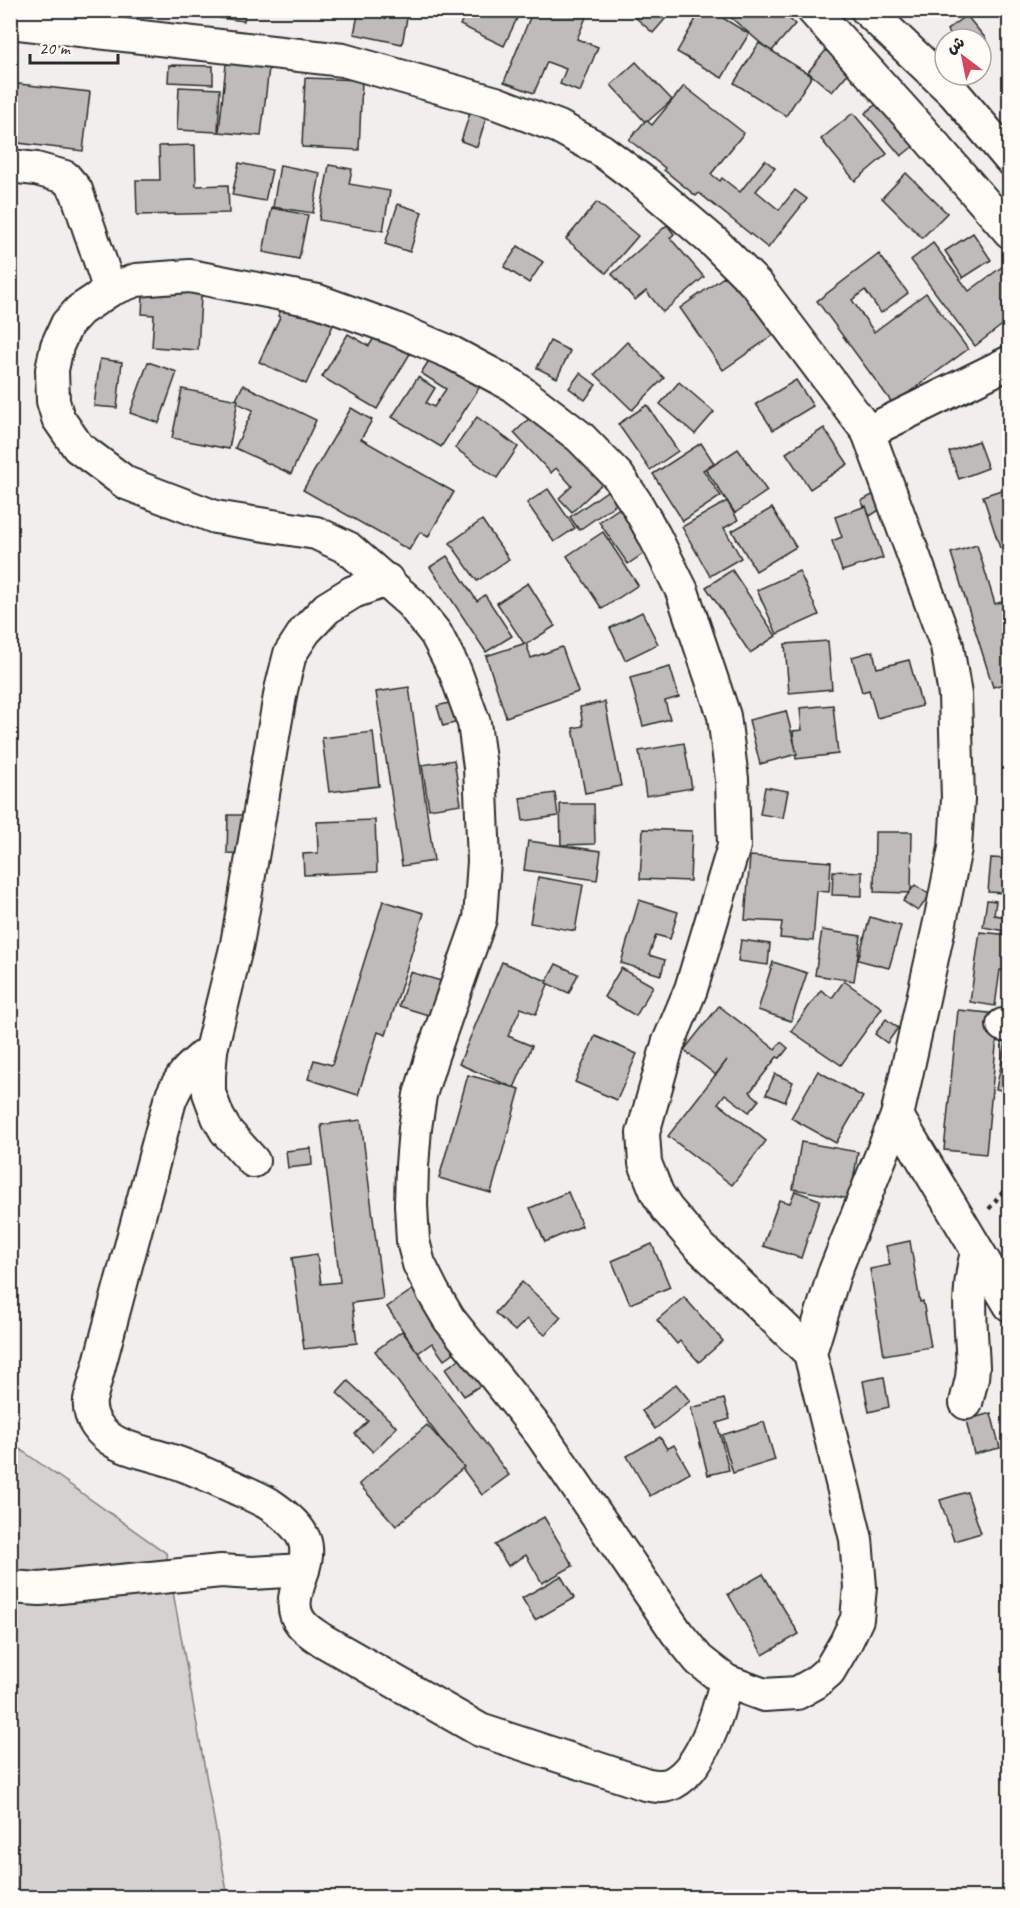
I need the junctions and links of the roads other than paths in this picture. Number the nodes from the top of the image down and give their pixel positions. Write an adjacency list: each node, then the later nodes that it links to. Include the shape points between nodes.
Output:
1 (813, 10): 6 (street)
2 (867, 10): 4 (street, via 954,93)
3 (10, 22): 9 (street, via 343,60 496,103 560,128 601,150 715,243 758,286)
4 (1010, 159)
5 (10, 166): 7 (street, via 65,177 76,190)
6 (1010, 231)
7 (110, 290): 10 (street, via 67,324 52,370 52,401 58,418 78,447 126,483 215,517 316,533 348,548); 16 (street, via 136,280 190,276 318,301 393,328 512,385 580,437 618,476 636,503 681,591 724,716 734,835 694,978 668,1044 643,1132 645,1162 667,1209 697,1244)
8 (1010, 362): 9 (street)
9 (868, 432): 12 (street, via 947,646 955,695 955,848)
10 (387, 580): 11 (street, via 353,592 327,608 290,654 237,944); 20 (street, via 435,634 456,671 474,723 480,767 484,861 480,919 432,1056 415,1128 411,1205 419,1264 449,1319 541,1434 677,1633 699,1660)
11 (211, 1050): 13 (street, via 209,1093 218,1117); 18 (street, via 187,1070 170,1100 89,1410 97,1426 117,1443 190,1467 267,1503 297,1528 304,1540)
12 (897, 1116): 14 (street); 16 (street, via 834,1274)
13 (253, 1161)
14 (977, 1252): 15 (street); 17 (street, via 969,1297 973,1367)
15 (1010, 1305)
16 (810, 1353): 20 (street, via 856,1539 860,1587 857,1619 829,1671 797,1693 764,1695)
17 (966, 1403)
18 (303, 1570): 19 (street, via 221,1571 40,1589); 20 (street, via 296,1612 301,1623 322,1640 480,1730 652,1786 674,1783 694,1761 714,1727)
19 (10, 1587)
20 (726, 1681)

